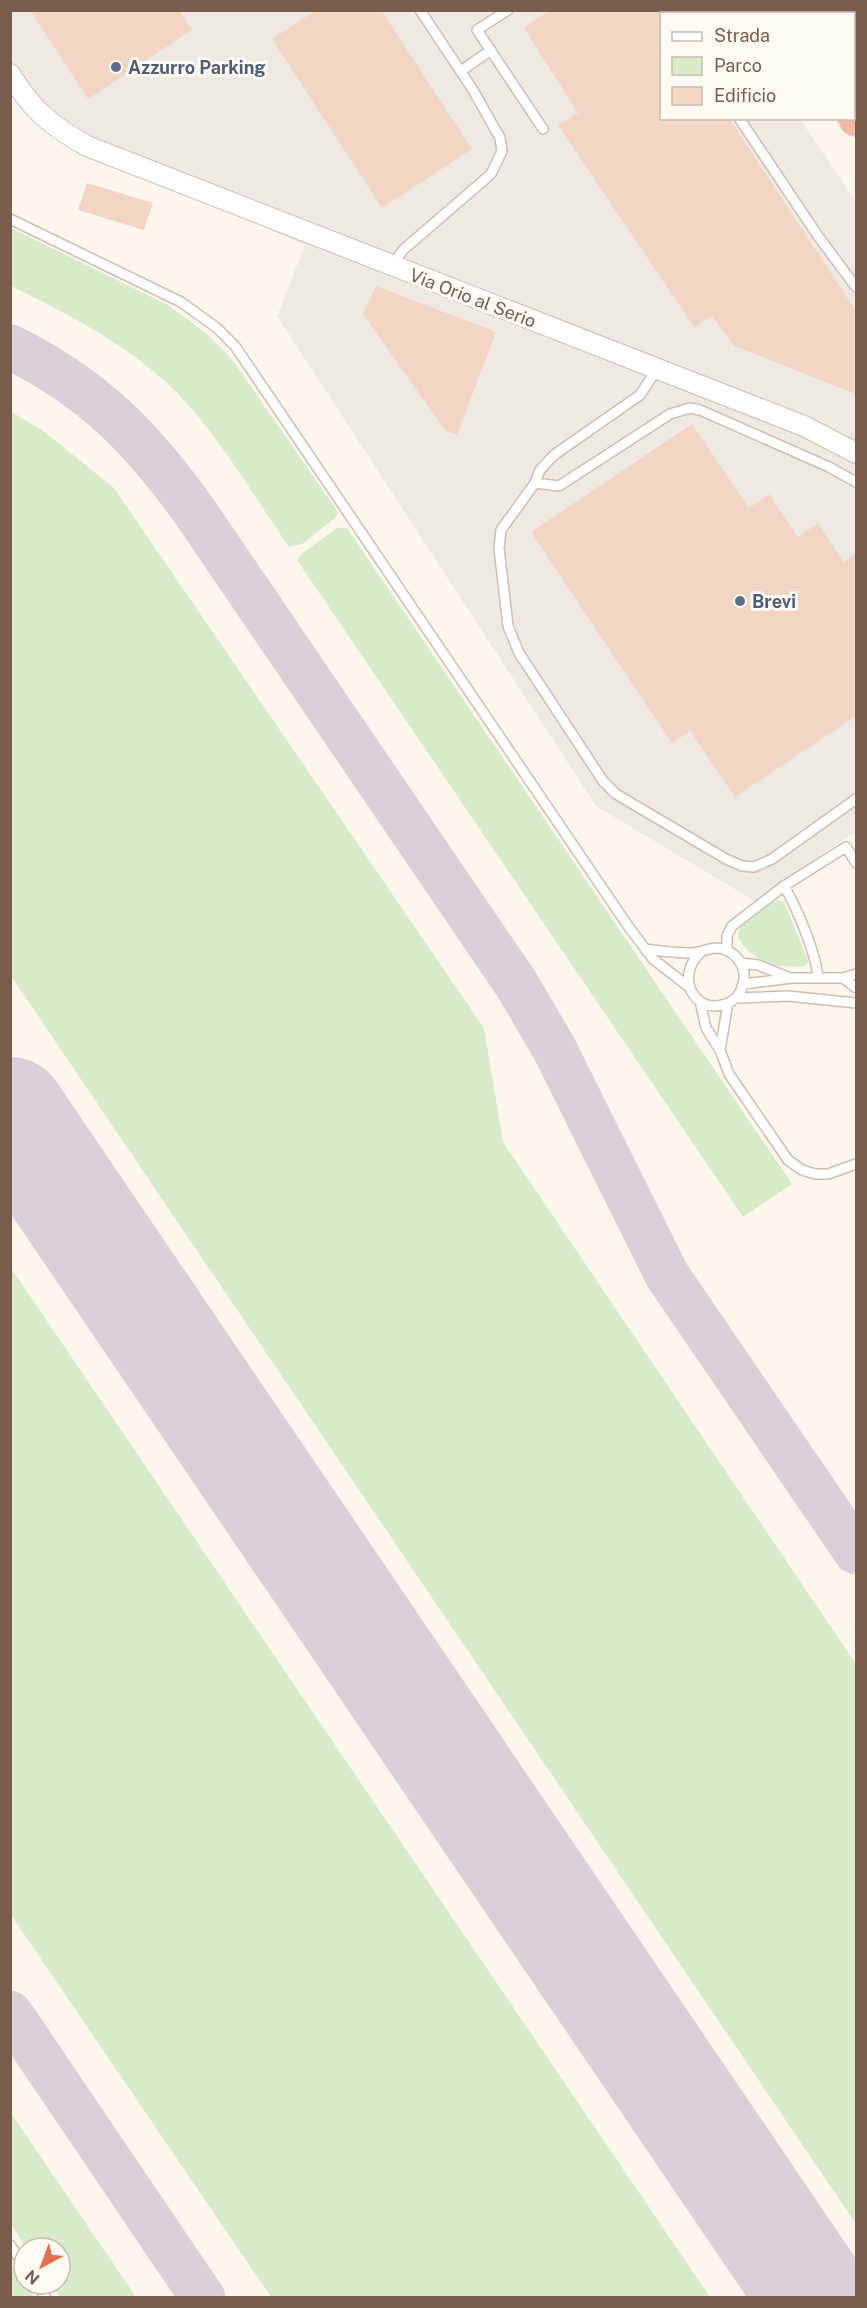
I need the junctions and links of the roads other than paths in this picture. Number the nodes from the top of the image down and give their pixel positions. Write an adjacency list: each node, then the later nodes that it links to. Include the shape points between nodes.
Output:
1 (420, 10): 4 (lane)
2 (508, 10): 3 (lane, via 477,30)
3 (491, 50): 4 (lane); 7 (lane)
4 (461, 71): 9 (lane, via 500,138 502,151 491,174 403,250)
5 (10, 74): 9 (street, Via Orio al Serio, via 36,112 87,146)
6 (740, 120): 10 (lane)
7 (543, 129)
8 (10, 219): 18 (lane, via 181,302 235,346)
9 (392, 266): 11 (street, Via Orio al Serio)
10 (856, 287)
11 (657, 369): 12 (street, Via Orio al Serio, via 804,426); 14 (lane, via 640,395 554,455 540,470)
12 (856, 453)
13 (856, 482): 14 (lane, via 690,408 670,414 559,486)
14 (535, 483): 15 (lane, via 501,530 499,548 508,626 519,653 603,781 616,794 726,859 754,867 772,859)
15 (856, 799)
16 (856, 863): 17 (lane, via 846,847)
17 (784, 886): 19 (lane, via 732,926); 24 (lane)
18 (645, 949): 20 (lane); 27 (lane)
19 (727, 951): 20 (lane, via 708,949); 21 (lane)
20 (700, 953): 27 (lane, via 689,968)
21 (741, 963): 23 (lane); 26 (lane)
22 (856, 974): 25 (lane)
23 (792, 978): 24 (lane); 26 (lane)
24 (818, 978): 25 (lane)
25 (843, 978): 28 (lane)
26 (743, 984): 30 (lane)
27 (689, 987): 29 (lane)
28 (856, 988)
29 (700, 1001): 30 (lane, via 709,1005); 32 (lane, via 706,1028)
30 (732, 1001): 31 (lane, via 788,996); 32 (lane)
31 (856, 1003)
32 (720, 1050): 33 (lane, via 729,1074 788,1160 815,1174 828,1174)
33 (856, 1164)

